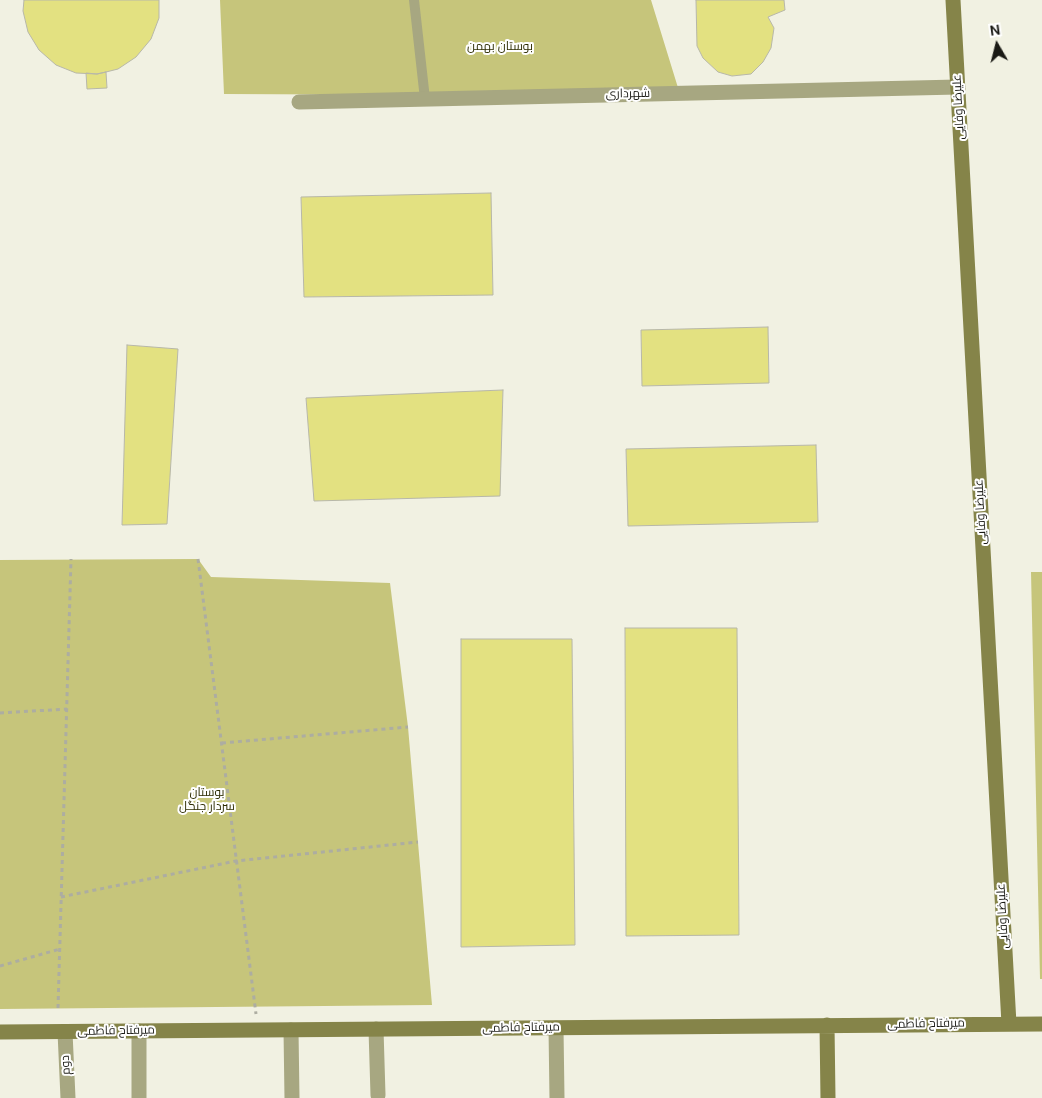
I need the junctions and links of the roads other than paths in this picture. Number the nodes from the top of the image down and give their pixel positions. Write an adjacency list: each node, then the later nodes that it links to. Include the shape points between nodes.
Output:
1 (414, 0): 4 (lane)
2 (953, 0): 3 (street, علیرضا وفایی)
3 (958, 87): 4 (street, شهرداری); 6 (street, علیرضا وفایی)
4 (425, 99): 5 (street, شهرداری)
5 (299, 102)
6 (1009, 1024): 7 (street, میرفتاح فاطمی); 8 (street, میرفتاح فاطمی)
7 (1042, 1024)
8 (827, 1025): 9 (street, میرفتاح فاطمی); 20 (street)
9 (556, 1028): 10 (street, میرفتاح فاطمی); 19 (street)
10 (376, 1029): 11 (street, میرفتاح فاطمی); 15 (street)
11 (291, 1030): 12 (street, میرفتاح فاطمی); 18 (street)
12 (139, 1031): 14 (street, میرفتاح فاطمی); 17 (street)
13 (0, 1032): 14 (street, میرفتاح فاطمی)
14 (65, 1032): 16 (street, دوم)
15 (378, 1095)
16 (68, 1098)
17 (139, 1098)
18 (292, 1098)
19 (557, 1098)
20 (828, 1098)

